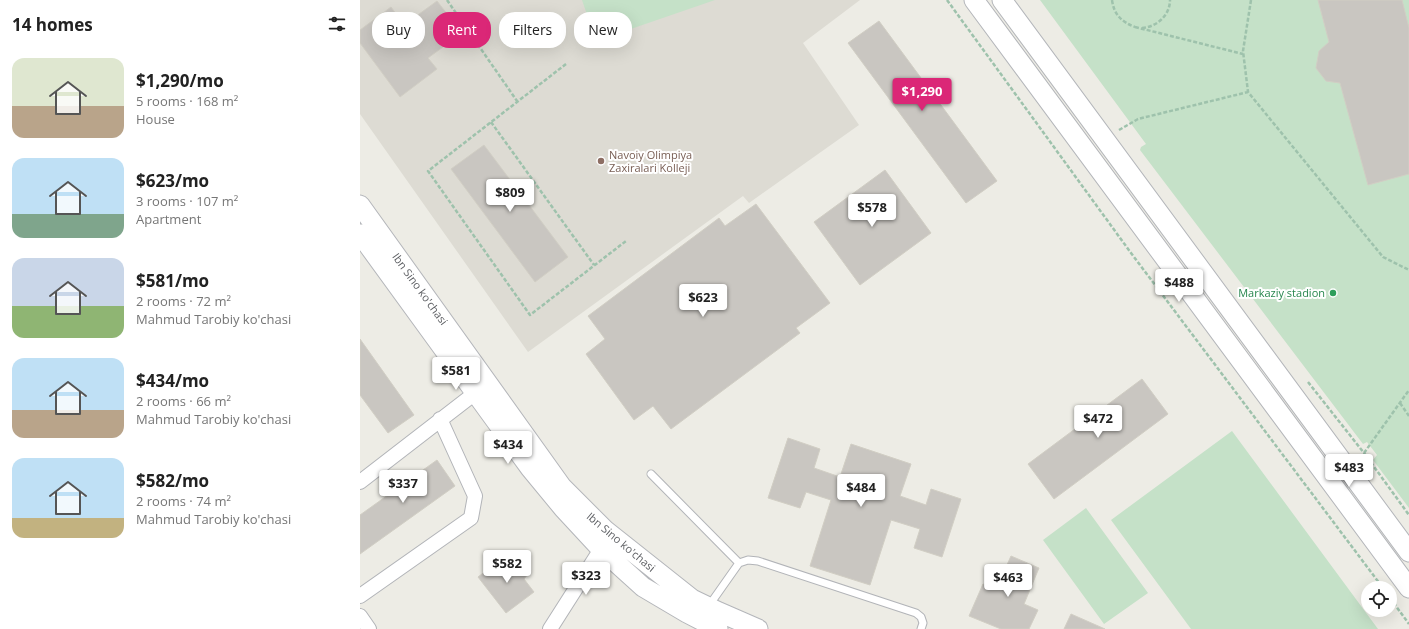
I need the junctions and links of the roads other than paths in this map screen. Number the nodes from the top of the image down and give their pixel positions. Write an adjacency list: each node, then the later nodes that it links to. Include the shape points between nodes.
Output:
1 (974, 0): 4 (street)
2 (1002, 0): 3 (street)
3 (1112, 134): 4 (street); 9 (street)
4 (1087, 152): 12 (street)
5 (360, 205): 7 (street, Ibn Sino ko'chasi)
6 (360, 234): 7 (street)
7 (482, 388): 8 (street); 13 (street, via 535,474 563,508); 18 (street, Ibn Sino ko'chasi, via 562,487 605,530 692,599)
8 (440, 419): 11 (street); 17 (street, via 475,496 471,518)
9 (1348, 469): 12 (street); 14 (street)
10 (651, 474): 15 (lane)
11 (360, 482)
12 (1331, 482): 16 (street)
13 (602, 548): 21 (street); 22 (street, via 643,587)
14 (1409, 552)
15 (739, 563): 18 (lane); 24 (lane, via 758,560 916,613 923,623)
16 (1409, 588)
17 (360, 596)
18 (708, 607): 23 (street, Ibn Sino ko'chasi)
19 (360, 616): 20 (street)
20 (369, 629)
21 (550, 629)
22 (718, 629)
23 (758, 629)
24 (921, 629)

